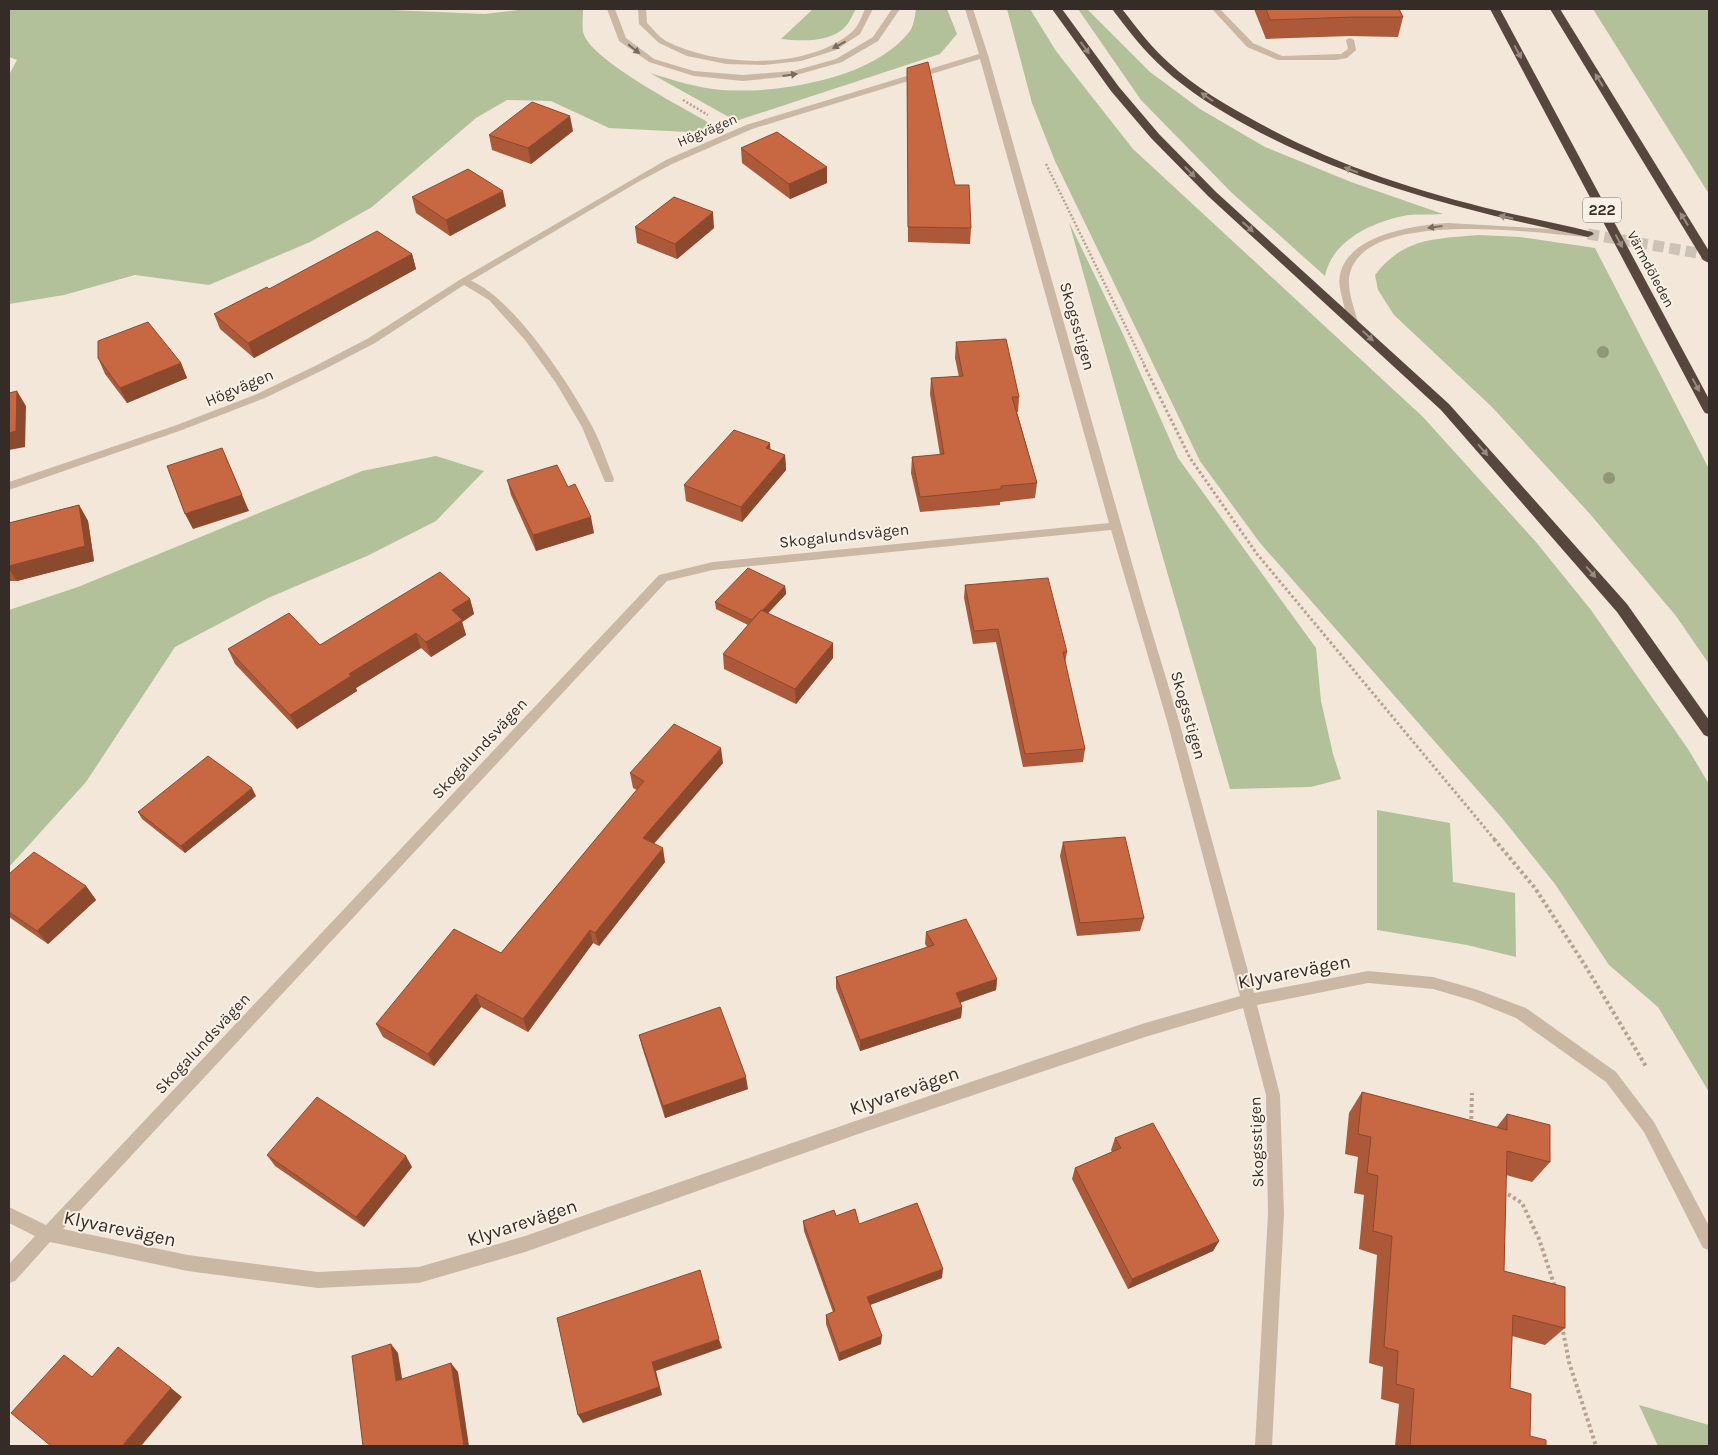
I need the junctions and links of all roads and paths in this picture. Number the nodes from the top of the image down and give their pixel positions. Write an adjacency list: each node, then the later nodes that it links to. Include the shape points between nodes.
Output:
1 (611, 9): 4 (street, one-way to 4, via 612,24 620,36 630,47 650,59 696,73 750,79 806,73 840,61 873,42)
2 (642, 9): 3 (street, one-way to 2, via 862,28 846,42 812,56 767,63 705,58 669,47 652,35 642,22)
3 (869, 9)
4 (896, 9)
5 (969, 9): 12 (street, Skogsstigen)
6 (1057, 9): 17 (highway, one-way to 17, via 1115,89 1155,136 1212,194)
7 (1117, 9): 14 (highway, one-way to 7, via 1429,197 1351,171 1295,147 1220,106 1180,77 1157,57)
8 (1216, 9): 11 (street, via 1250,45 1281,58 1344,56 1352,50)
9 (1495, 9): 18 (highway, Värmdöleden / 222, one-way to 18)
10 (1554, 9): 15 (highway, one-way to 10)
11 (1350, 40)
12 (984, 55): 16 (street, Högvägen, via 749,127 634,180); 21 (street, Skogsstigen)
13 (1044, 160): 24 (path, via 1190,458 1257,554 1535,888)
14 (1588, 234): 17 (street, one-way to 17, via 1448,226 1392,235 1366,246 1350,260 1345,274)
15 (1709, 260)
16 (464, 282): 19 (street, via 492,298 528,338 587,427); 20 (street, Högvägen, via 370,341 261,396 142,442)
17 (1353, 322): 22 (highway, one-way to 22, via 1445,407 1622,608)
18 (1709, 410)
19 (609, 479)
20 (9, 486)
21 (1116, 526): 23 (street, Skogsstigen, via 1184,760); 29 (street, Skogalundsvägen, via 713,566 663,578)
22 (1709, 731)
23 (1248, 1000): 29 (street, Klyvarevägen, via 1145,1030 525,1244 420,1275 318,1280 188,1263); 30 (street, Klyvarevägen, via 1368,977 1442,985 1521,1013 1611,1077 1649,1127); 34 (street, Skogsstigen, via 1273,1095 1276,1214)
24 (1647, 1069)
25 (1472, 1093): 26 (path)
26 (1470, 1134)
27 (1501, 1190): 32 (path, via 1522,1203 1539,1239)
28 (9, 1215): 29 (street, Klyvarevägen)
29 (48, 1234): 31 (street, Skogalundsvägen)
30 (1709, 1242)
31 (9, 1275)
32 (1556, 1290)
33 (1561, 1317): 35 (path, via 1569,1362)
34 (1264, 1446)
35 (1596, 1446)

